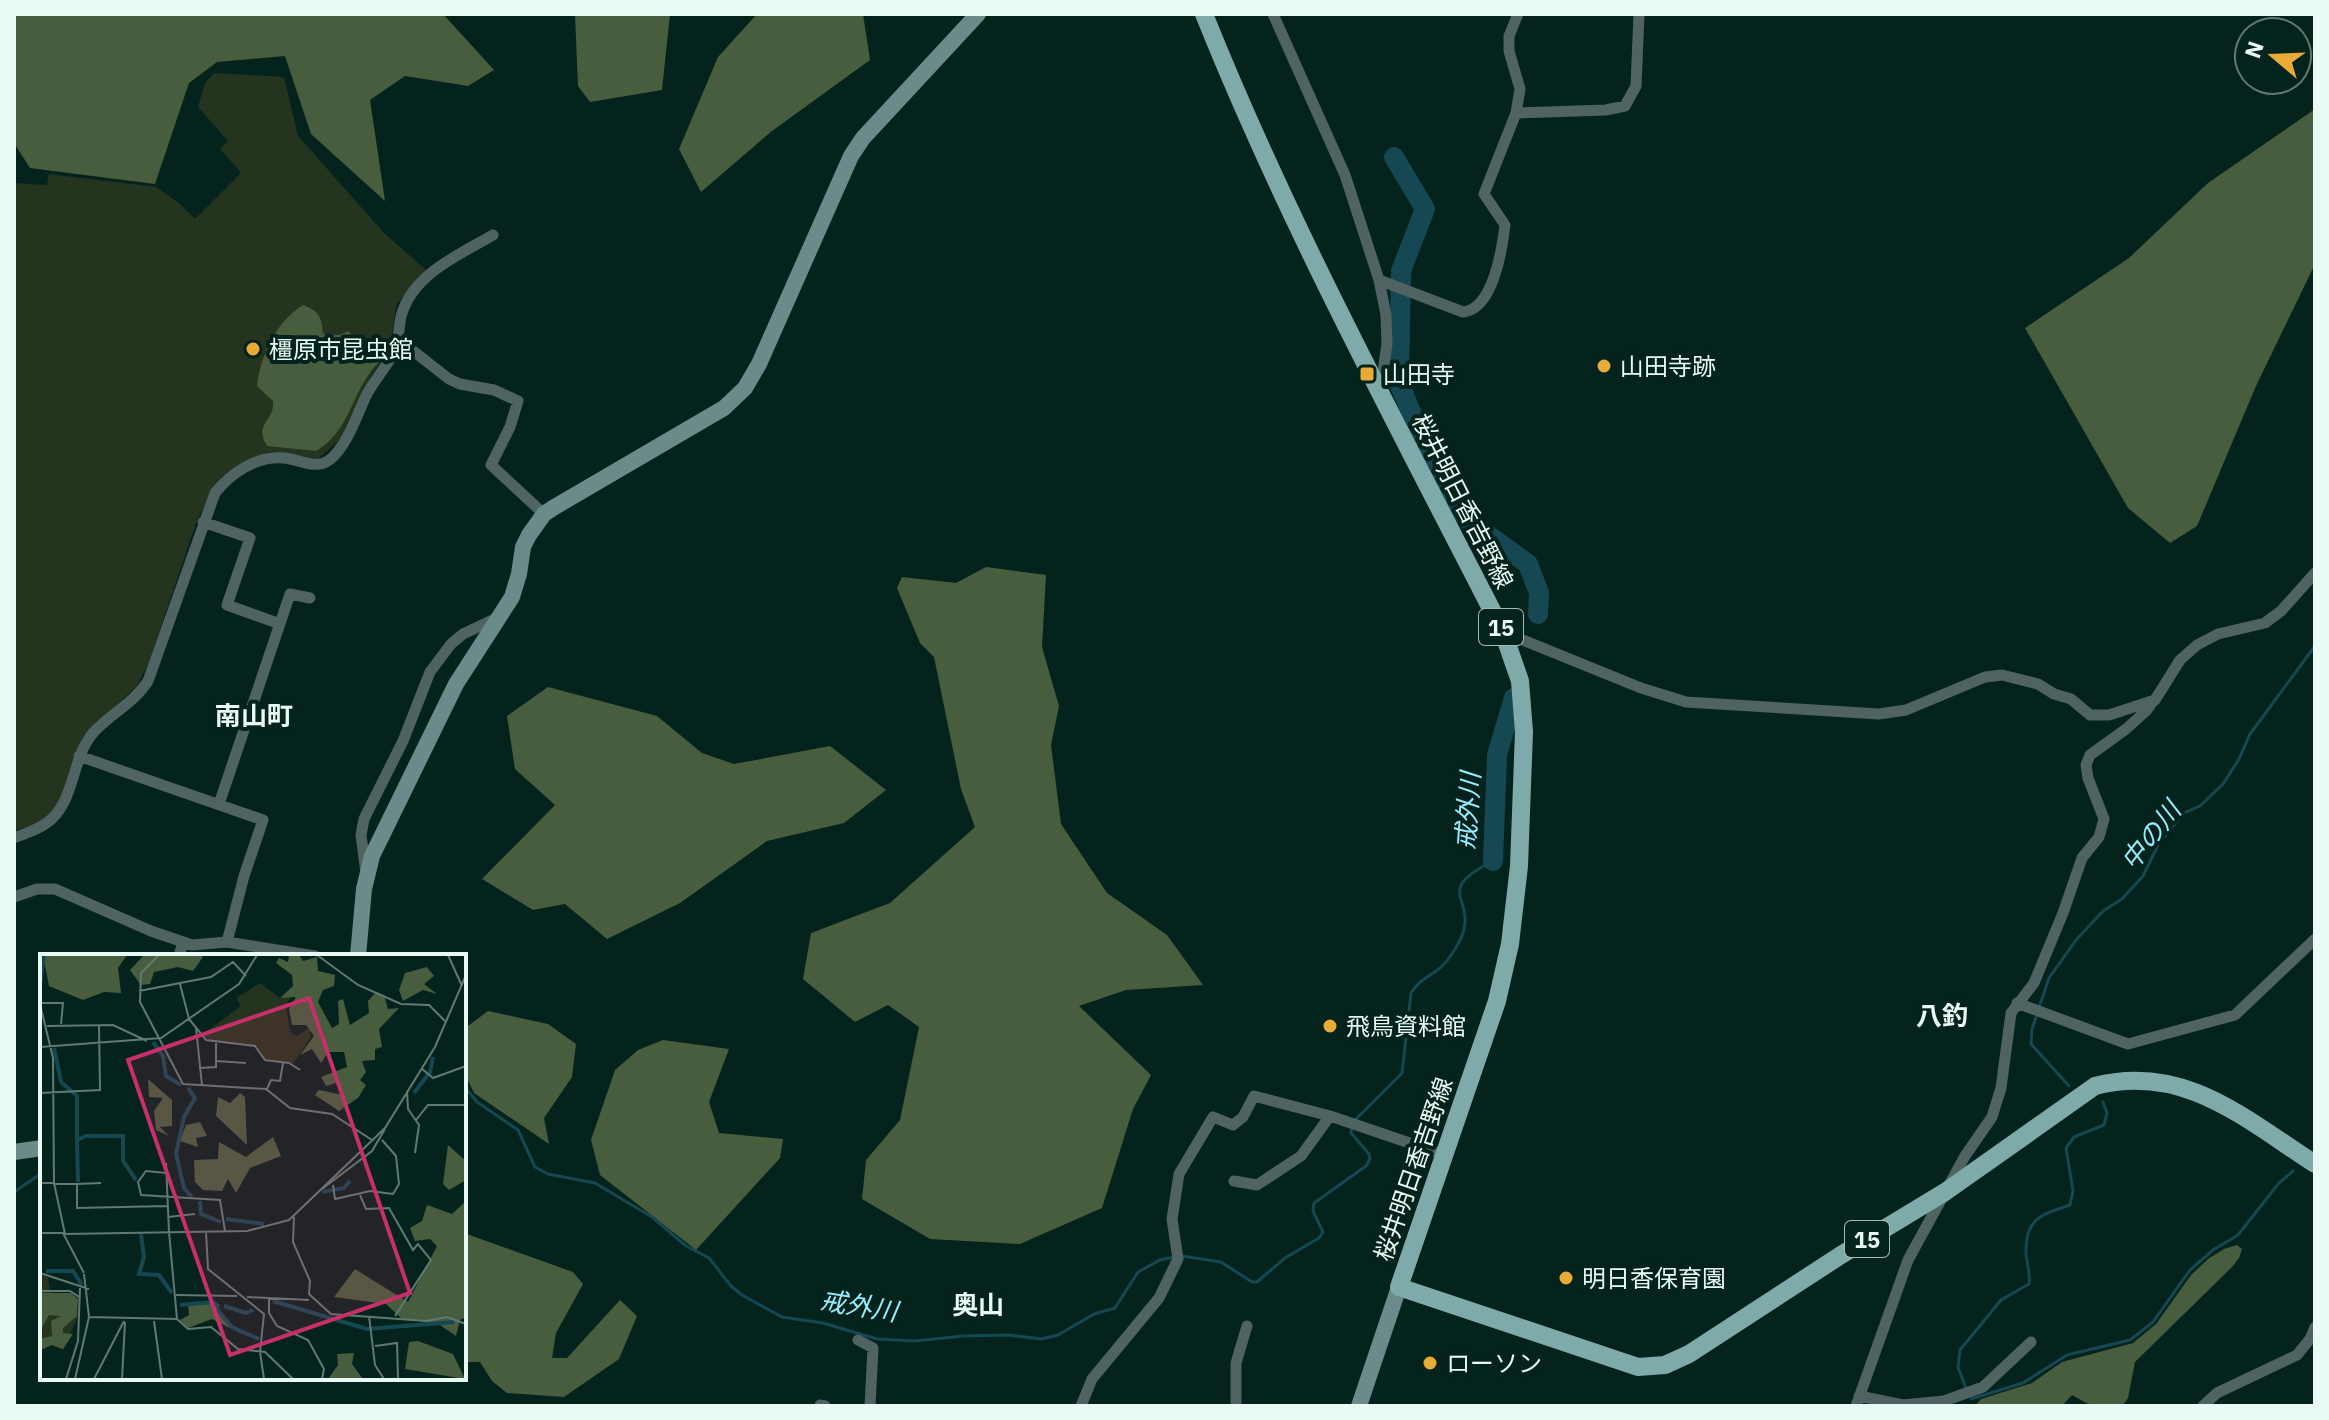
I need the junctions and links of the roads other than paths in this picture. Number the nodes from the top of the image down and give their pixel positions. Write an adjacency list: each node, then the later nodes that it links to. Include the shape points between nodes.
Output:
1 (978, 14): 11 (street, via 851,156 745,388 724,408)
2 (1204, 14): 10 (main road, 桜井明日香吉野線 / 15, via 1246,119)
3 (1273, 14): 8 (street, via 1345,175)
4 (1518, 14): 6 (street, via 1509,36 1520,89)
5 (1639, 14): 6 (street, via 1636,86 1625,106)
6 (1516, 113): 8 (street, via 1484,194 1505,225 1502,249 1481,303 1463,312)
7 (493, 235): 9 (street, via 428,276 406,305)
8 (1379, 280): 10 (street, via 1387,344)
9 (398, 339): 11 (street, via 449,379 518,401 491,465); 12 (street, via 329,461 319,465 273,458 252,463 223,483)
10 (1380, 391): 17 (main road, 桜井明日香吉野線 / 15)
11 (544, 514): 15 (street, via 523,547 516,586)
12 (203, 522): 16 (street, via 250,538 227,605); 19 (street, via 148,681 91,735)
13 (2315, 573): 18 (street, via 2265,623 2218,634 2197,645 2180,660)
14 (310, 598): 16 (street, via 290,594)
15 (502, 616): 22 (street, via 456,684); 22 (street, via 463,634 427,679 364,819)
16 (280, 624): 20 (street)
17 (1503, 632): 18 (street, via 1686,702 1879,714 1906,710 2002,675 2071,699 2090,715 2109,715); 35 (main road, 桜井明日香吉野線 / 15, via 1520,681 1524,732 1512,928 1497,1001)
18 (2155, 700): 31 (street, via 2090,755 2086,765 2104,819 2099,837 2082,858 2034,983)
19 (79, 756): 20 (street); 21 (street, via 55,817)
20 (219, 804): 26 (street, via 263,820)
21 (14, 838)
22 (366, 873): 30 (street)
23 (14, 897): 25 (street, via 55,889)
24 (2315, 939): 31 (street, via 2235,1015 2128,1044)
25 (183, 942): 26 (street); 28 (street)
26 (227, 942): 27 (street)
27 (242, 950): 29 (street)
28 (180, 954)
29 (291, 954)
30 (358, 954)
31 (2017, 1003): 38 (street, via 1992,1117)
32 (1330, 1116): 35 (street); 37 (street, via 1301,1156 1257,1185); 46 (street, via 1254,1096 1233,1125 1213,1117 1179,1174 1172,1219 1178,1256 1159,1298 1092,1379)
33 (40, 1148): 34 (street)
34 (14, 1152)
35 (1442, 1154): 39 (main road, 桜井明日香吉野線 / 15)
36 (2315, 1164): 38 (main road, 桜井明日香吉野線 / 15, via 2187,1087 2119,1080 2095,1086)
37 (1234, 1181)
38 (1945, 1192): 39 (main road, 桜井明日香吉野線 / 15, via 1665,1365 1638,1367); 44 (street, via 1908,1260)
39 (1399, 1287): 48 (street)
40 (1247, 1326): 47 (street, via 1236,1363)
41 (2315, 1327): 49 (street, via 2297,1355 2217,1393)
42 (858, 1340): 45 (street, via 873,1348)
43 (2031, 1342): 44 (street, via 1983,1387 1944,1401)
44 (1858, 1401)
45 (870, 1406)
46 (1081, 1406)
47 (1236, 1406)
48 (1359, 1406)
49 (2203, 1406)

